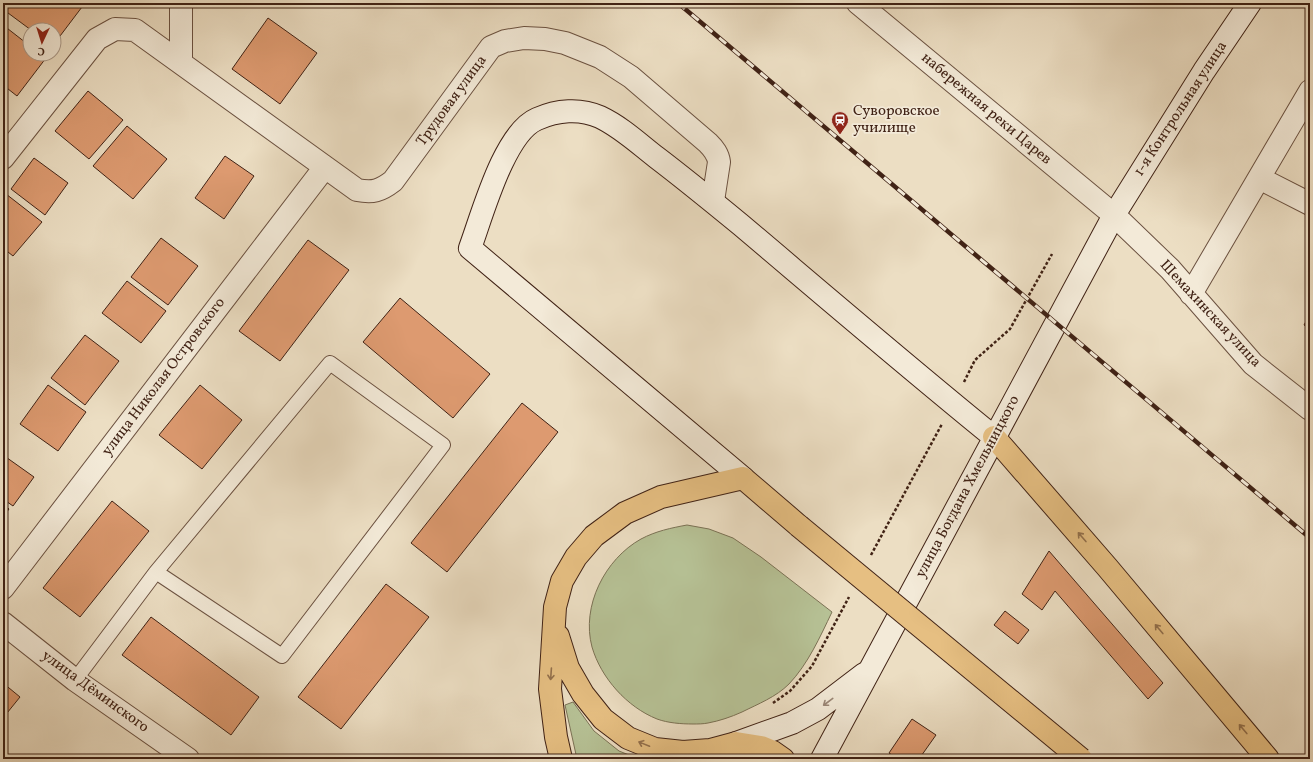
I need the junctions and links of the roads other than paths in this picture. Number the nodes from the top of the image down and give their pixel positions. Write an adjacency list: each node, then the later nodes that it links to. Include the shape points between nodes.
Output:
1 (181, 3): 4 (street)
2 (858, 3): 11 (street, набережная реки Царев)
3 (1250, 3): 11 (street, 1-я Контрольная улица, via 1204,70)
4 (181, 63): 6 (street, Трудовая улица, via 135,30 116,29 97,39); 7 (street, Трудовая улица)
5 (1310, 91): 8 (street)
6 (3, 158)
7 (325, 167): 9 (street, Трудовая улица, via 357,190 376,191 386,187 492,48 505,41 524,38 545,39 565,43 600,58 631,77 708,143 714,149 719,162); 17 (street, улица Николая Островского)
8 (1259, 178): 10 (street); 12 (street)
9 (712, 201): 14 (street); 15 (street, via 618,127 599,116 581,111 557,112 535,119 518,134 495,178 470,248)
10 (1310, 204)
11 (1114, 215): 12 (street, Шемахинская улица, via 1170,269); 14 (street, улица Богдана Хмельницкого)
12 (1191, 294): 13 (street, Шемахинская улица, via 1254,364)
13 (1310, 410)
14 (994, 437): 20 (street, улица Богдана Хмельницкого); 28 (main road, one-way to 14)
15 (743, 478): 18 (main road, via 661,497 625,513 594,536 576,557 562,581); 27 (main road, bridge)
16 (156, 572): 16 (lane, via 330,363 443,445 282,656); 21 (lane)
17 (3, 588)
18 (555, 607): 22 (main road, one-way to 18, via 710,750 683,752 655,749 621,733 603,719 583,694 568,668 558,639); 24 (main road, one-way to 24, via 550,689)
19 (3, 623): 21 (street, улица Дёминского)
20 (870, 670): 22 (street, one-way to 22, via 818,709 792,723); 26 (street, улица Богдана Хмельницкого)
21 (75, 680): 23 (street, улица Дёминского)
22 (736, 743): 25 (main road, via 761,747)
23 (188, 759)
24 (561, 759)
25 (783, 759)
26 (822, 759)
27 (1080, 759)
28 (1268, 759)

